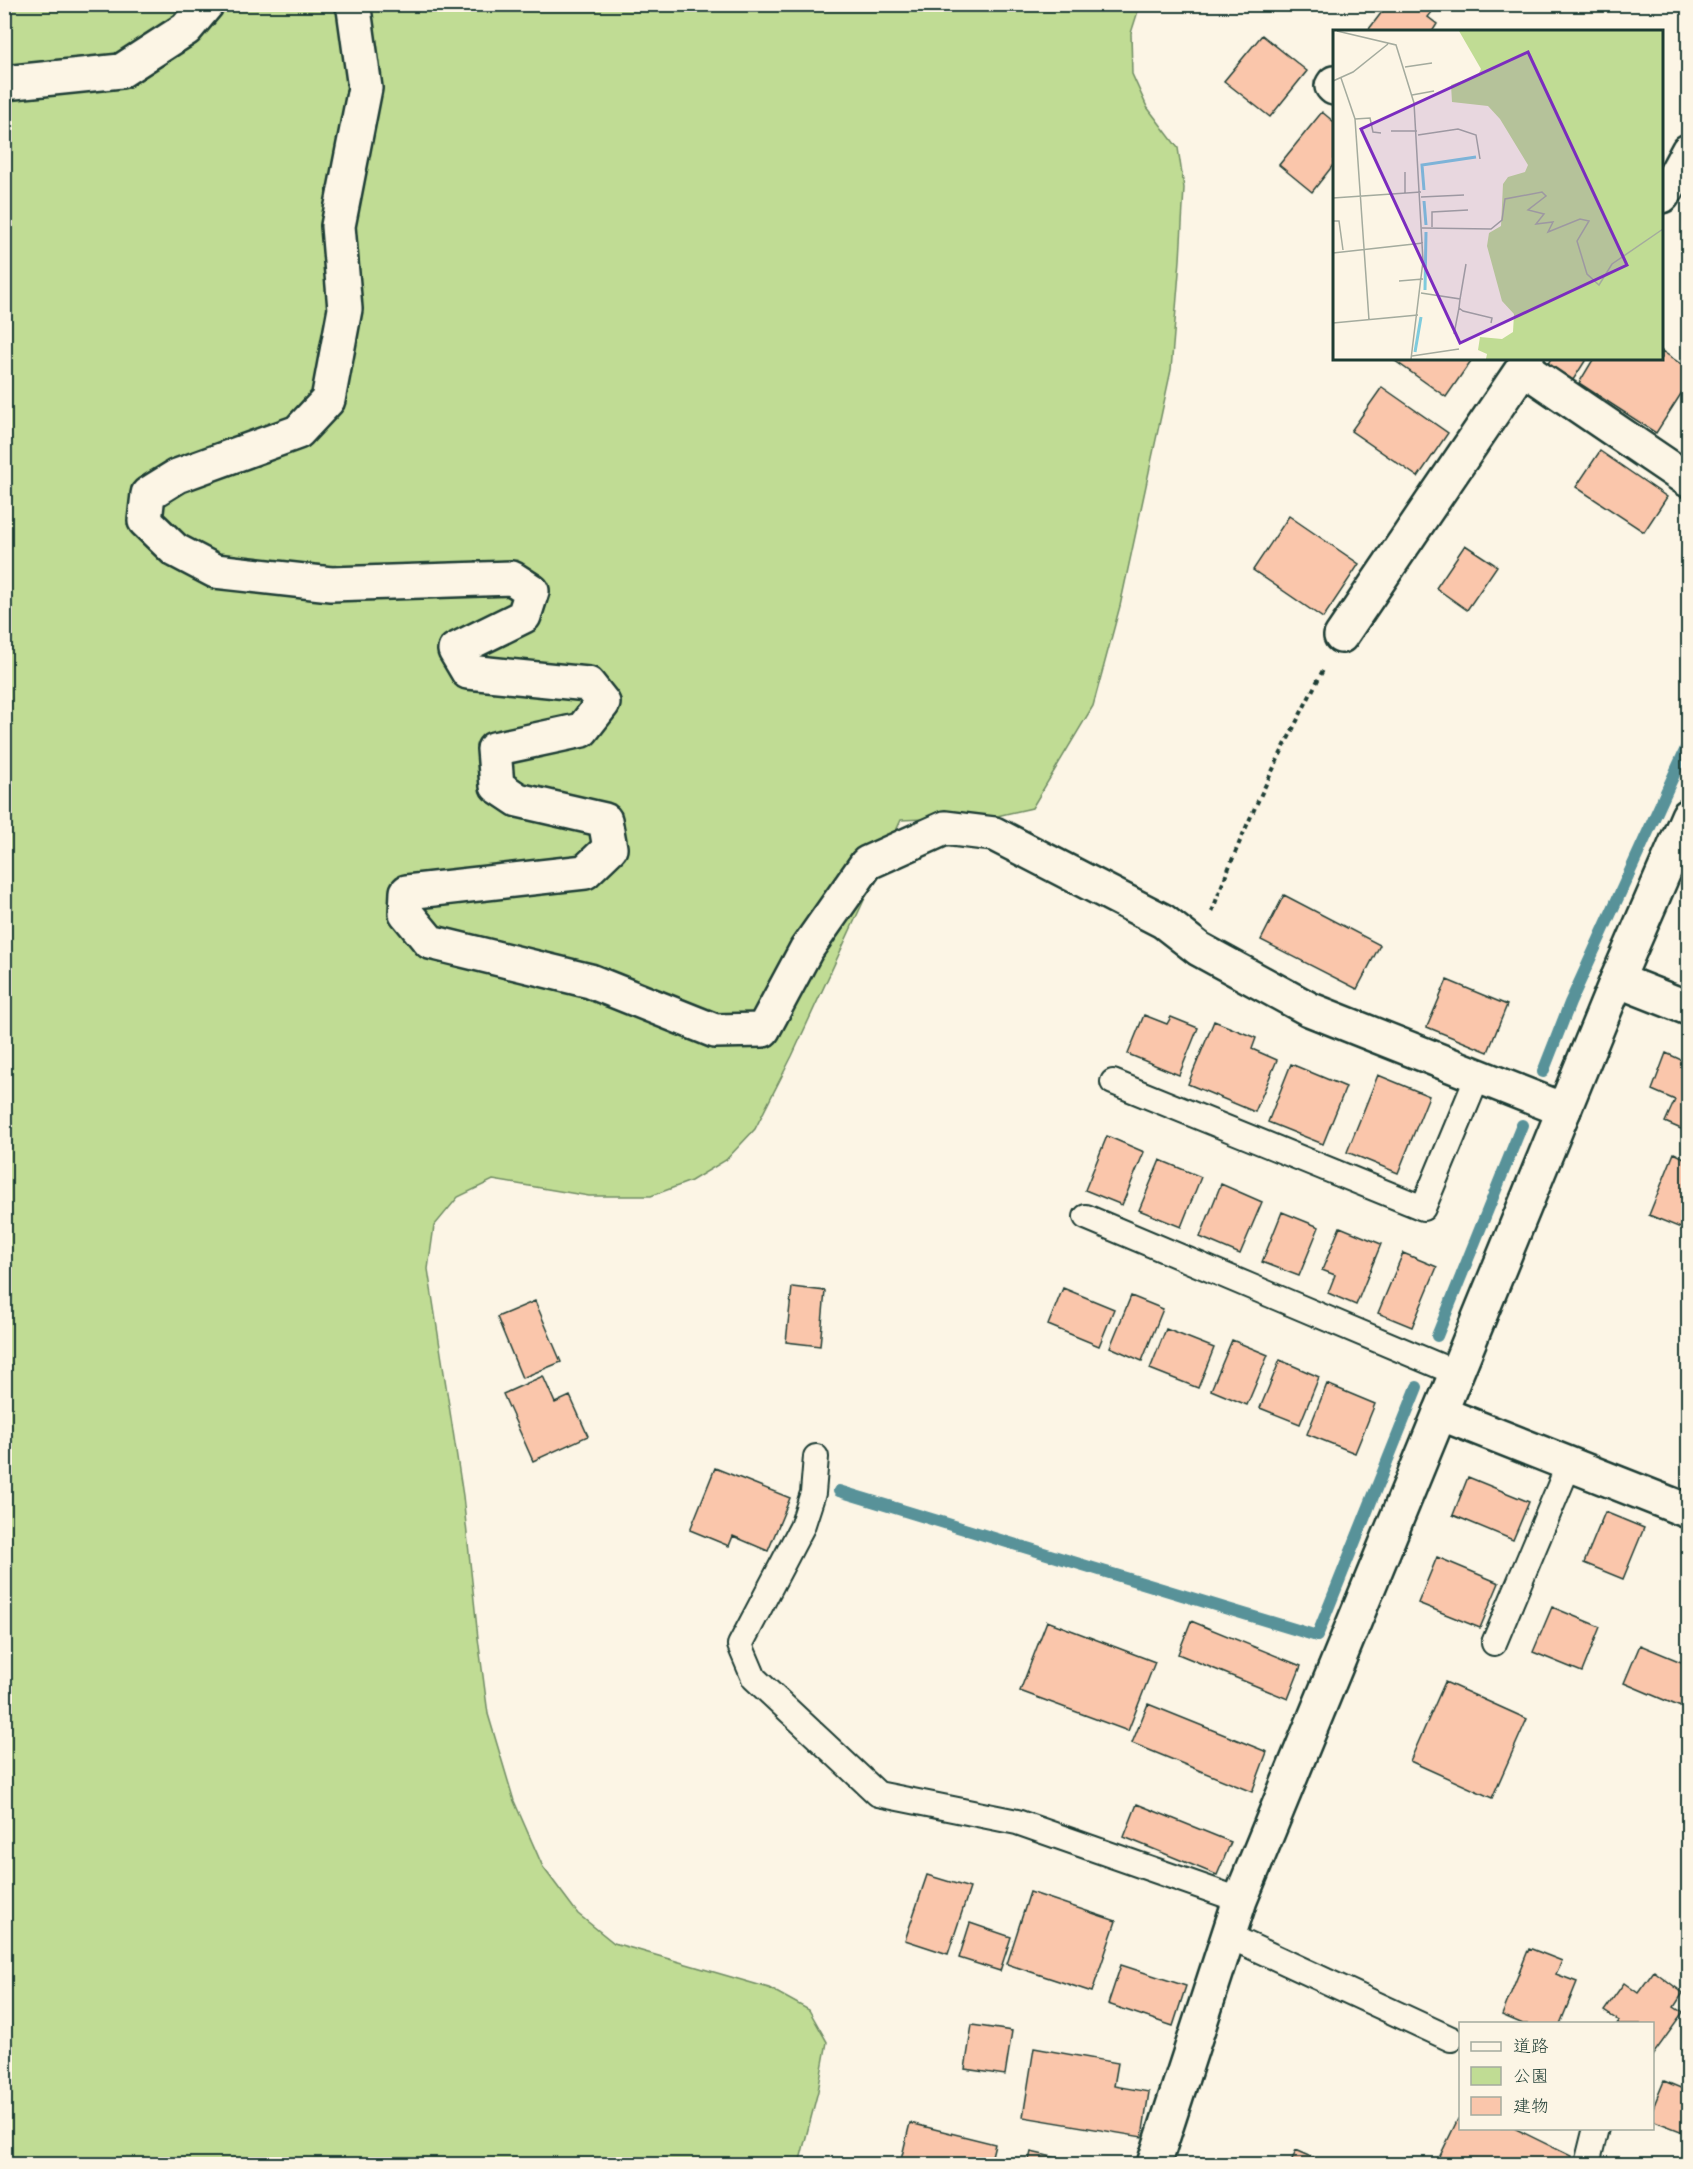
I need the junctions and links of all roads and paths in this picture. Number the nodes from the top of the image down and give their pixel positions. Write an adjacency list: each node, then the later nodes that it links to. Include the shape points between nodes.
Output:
1 (207, 4): 3 (street, via 186,29 121,71)
2 (352, 4): 10 (street, via 365,88 338,226 345,309 328,400 298,432 177,476 148,494 145,521 175,550 216,571 331,584 512,578 532,591 524,616 455,650 468,672 588,684 603,703 582,730 494,749 497,786 518,800 605,820 610,848 585,872 408,892 406,913 430,942 590,981 715,1031 763,1030 806,950 867,863 945,828 994,834 1163,921)
3 (4, 83)
4 (1689, 151): 5 (street)
5 (1663, 195)
6 (1525, 363): 7 (street); 8 (street)
7 (1689, 480)
8 (1341, 636): 10 (path, via 1229,864)
9 (1689, 816): 11 (street)
10 (1199, 949): 13 (street, via 1309,1009)
11 (1617, 980): 12 (street); 15 (street)
12 (1689, 1008)
13 (1478, 1076): 14 (lane, via 1423,1208); 15 (street)
14 (1113, 1082)
15 (1564, 1110): 17 (street)
16 (1086, 1217): 17 (lane)
17 (1456, 1373): 18 (street)
18 (1440, 1413): 20 (street); 23 (street)
19 (816, 1457): 23 (lane, via 813,1492 802,1527 740,1645 754,1678 878,1794 1017,1822)
20 (1569, 1464): 21 (street); 22 (lane)
21 (1689, 1511)
22 (1494, 1644)
23 (1240, 1900): 24 (street)
24 (1229, 1936): 25 (lane); 27 (street)
25 (1451, 2039)
26 (1596, 2130): 28 (lane)
27 (1154, 2164)
28 (1587, 2164)

